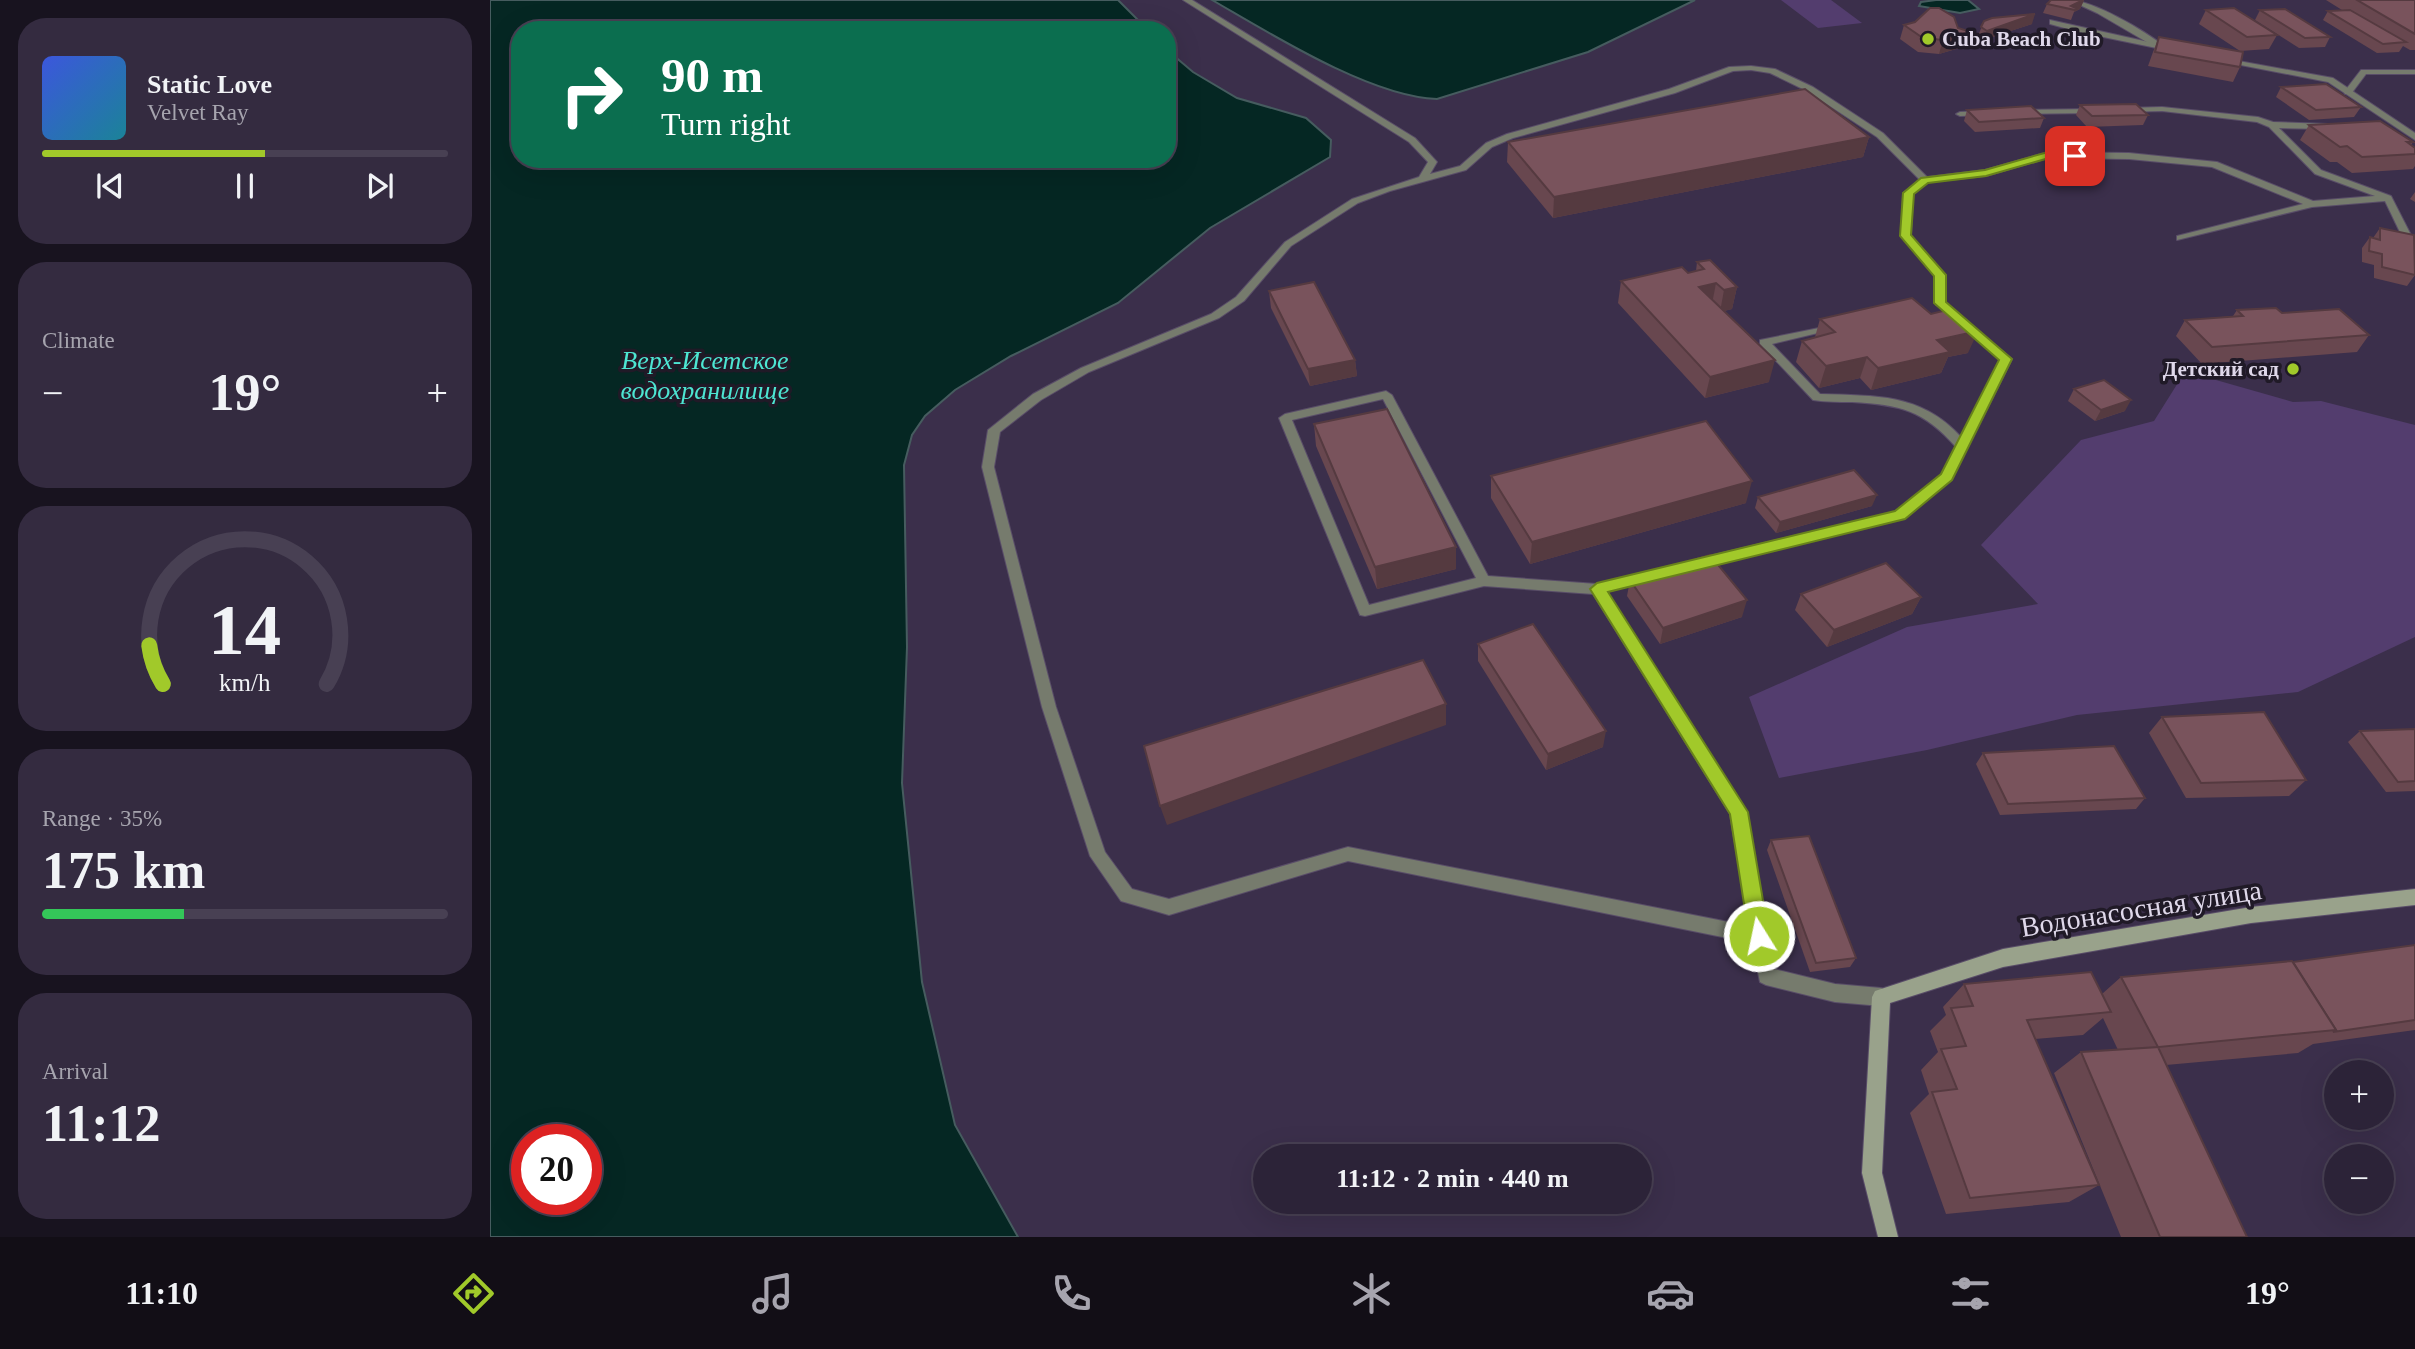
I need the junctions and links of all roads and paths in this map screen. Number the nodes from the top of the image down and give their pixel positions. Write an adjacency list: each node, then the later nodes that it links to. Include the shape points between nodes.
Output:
1 (1187, 0): 18 (street, via 1412,140 1433,163)
2 (2073, 0): 4 (street)
3 (2053, 22): 4 (street)
4 (2160, 46): 5 (street)
5 (2186, 52)
6 (2212, 57): 8 (street, via 2330,80)
7 (2415, 72): 8 (street, via 2364,72)
8 (2348, 92): 15 (street)
9 (2000, 113): 11 (street)
10 (2014, 113): 12 (street, via 2162,109)
11 (1960, 114)
12 (2272, 125): 13 (street); 19 (street, via 2318,172)
13 (2336, 126)
14 (2374, 127): 15 (street)
15 (2400, 127): 16 (street)
16 (2415, 137)
17 (1925, 180): 18 (street, via 1880,135 1810,89 1772,71 1751,68 1732,69 1672,91 1510,136 1489,145 1463,168); 20 (street, via 1986,173 2048,155 2129,156 2214,164); 23 (street, via 1908,193 1906,236 1940,275)
18 (1421, 181): 32 (street, via 1355,201 1288,244 1240,299 1215,316 1085,370 1037,397 994,430 988,467 1049,707 1098,856 1128,895 1169,906 1348,854)
19 (2388, 198): 20 (street); 22 (street)
20 (2312, 204): 21 (street)
21 (2180, 238)
22 (2415, 253)
23 (1940, 303): 24 (street); 26 (street, via 2006,359)
24 (1926, 306)
25 (1845, 324): 26 (street, via 1764,342 1817,397 1872,400 1922,411)
26 (1962, 446): 27 (street, via 1947,477 1899,515)
27 (1677, 569)
28 (1664, 573): 30 (street)
29 (1484, 581): 29 (street, via 1365,611 1285,418 1387,395); 30 (street)
30 (1597, 589): 32 (street, via 1738,812)
31 (2415, 897): 33 (street, Водонасосная улица, via 2251,915 2003,957)
32 (1759, 936): 33 (street, via 1766,975 1835,992)
33 (1881, 997): 34 (street, via 1872,1173)
34 (1888, 1237)

